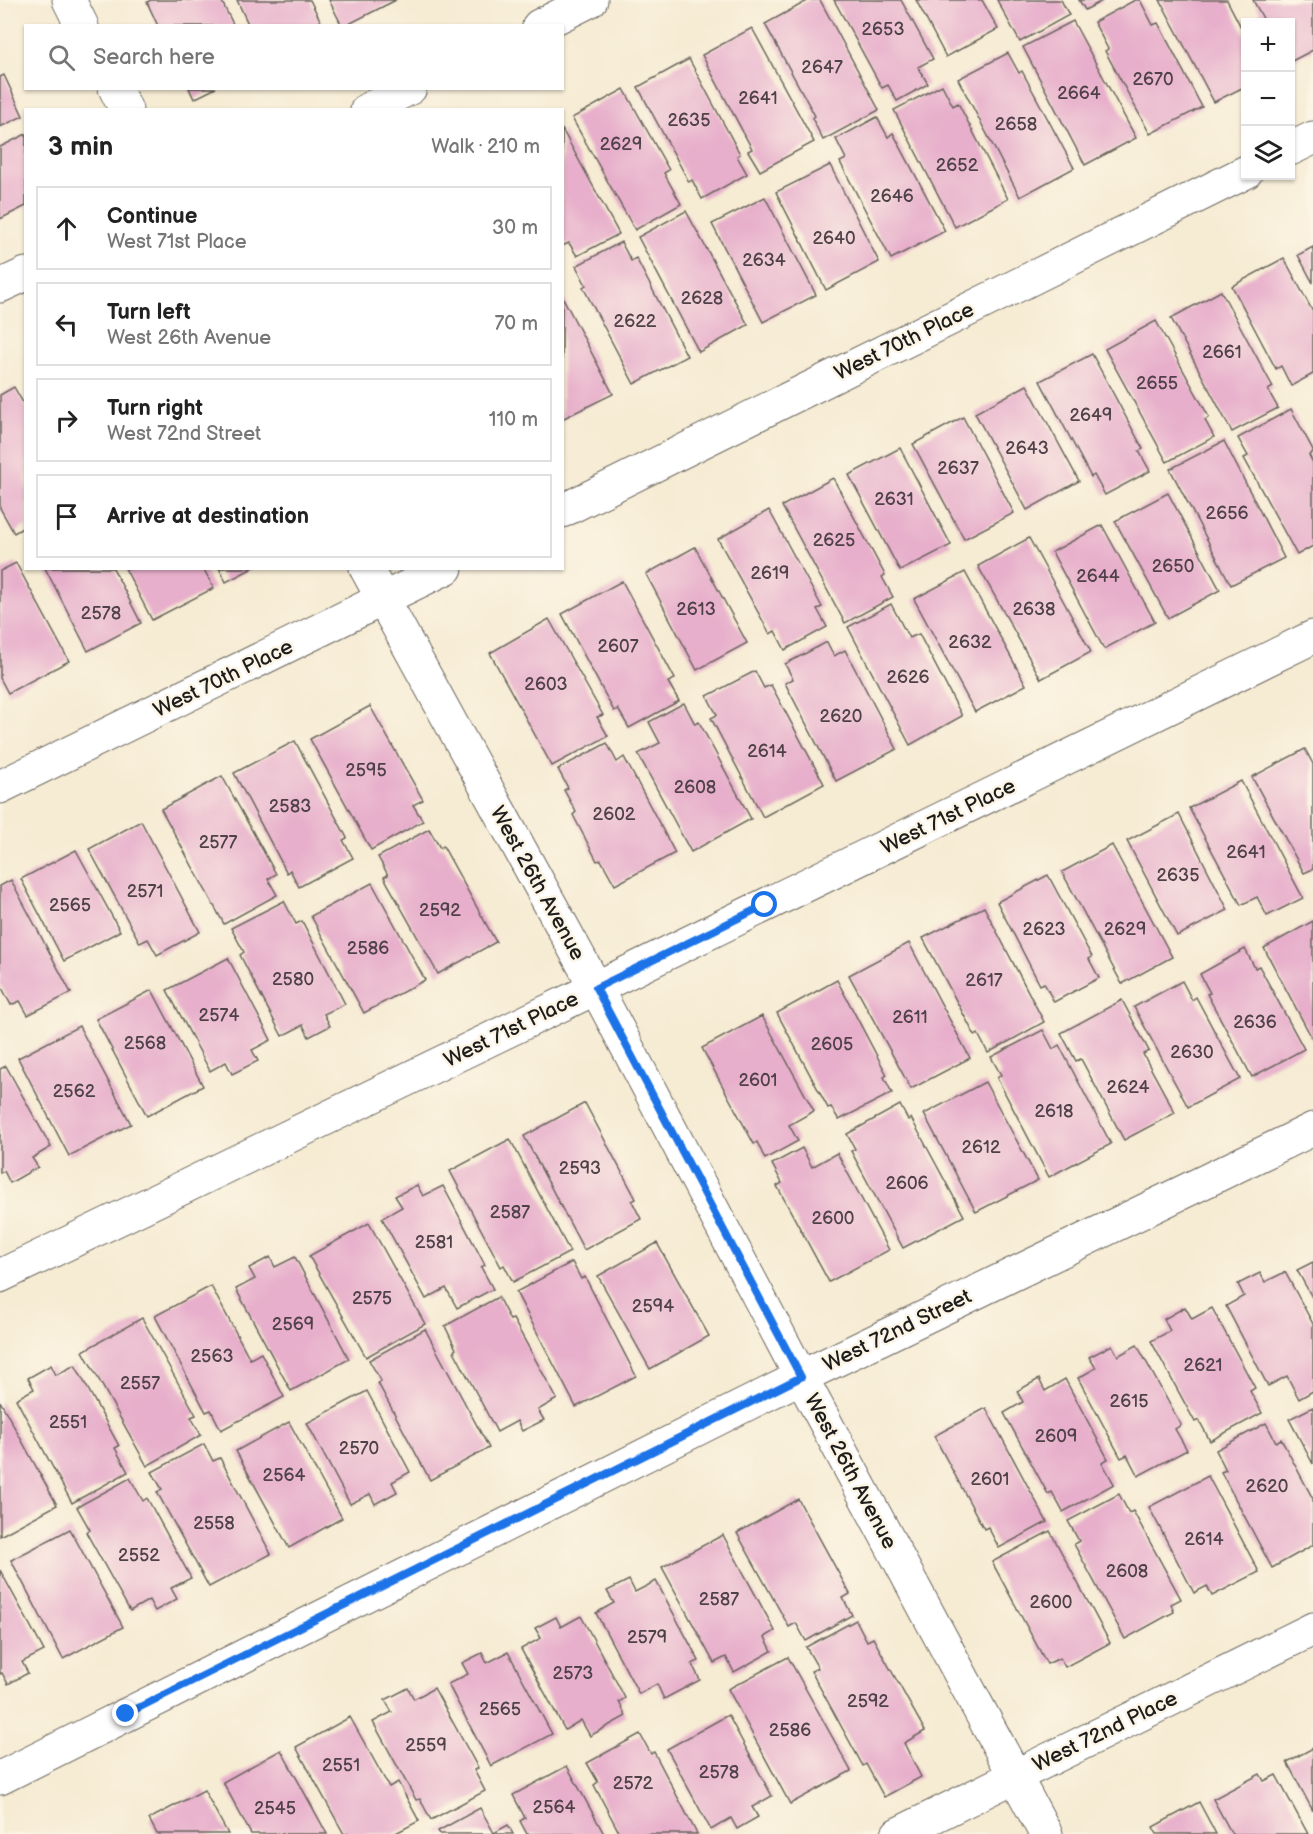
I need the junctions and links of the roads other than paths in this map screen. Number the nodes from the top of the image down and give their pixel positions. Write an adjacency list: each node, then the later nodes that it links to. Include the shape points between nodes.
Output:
1 (69, 0): 3 (street)
2 (591, 0): 4 (street)
3 (81, 24)
4 (543, 24)
5 (116, 90): 7 (street)
6 (406, 90): 8 (street)
7 (125, 108)
8 (371, 108)
9 (1313, 138): 10 (street)
10 (1295, 147)
11 (1241, 173): 14 (street, West 70th Place)
12 (24, 275): 13 (street)
13 (0, 286)
14 (564, 510)
15 (367, 570): 17 (street, West 26th Avenue)
16 (442, 570): 17 (street, West 70th Place)
17 (383, 600): 19 (street, West 70th Place); 20 (street, West 26th Avenue)
18 (1313, 637): 20 (street, West 71st Place)
19 (0, 787)
20 (596, 988): 22 (street, West 71st Place); 23 (street, West 26th Avenue)
21 (1313, 1129): 23 (street, West 72nd Street)
22 (0, 1276)
23 (801, 1377): 25 (street, West 26th Avenue); 26 (street, West 72nd Street)
24 (1313, 1629): 25 (street, West 72nd Place)
25 (1015, 1775): 27 (street, West 72nd Place); 28 (street, West 26th Avenue)
26 (0, 1778)
27 (898, 1834)
28 (1046, 1834)

